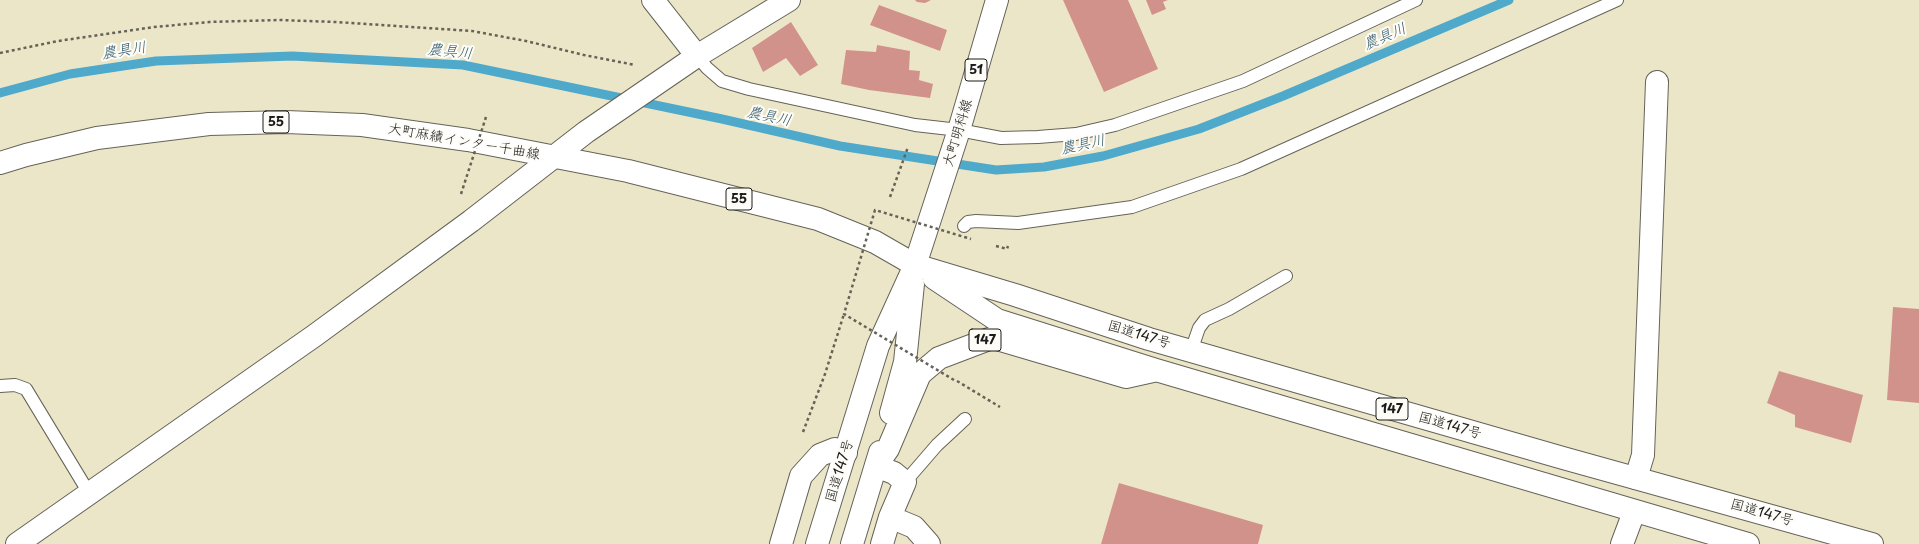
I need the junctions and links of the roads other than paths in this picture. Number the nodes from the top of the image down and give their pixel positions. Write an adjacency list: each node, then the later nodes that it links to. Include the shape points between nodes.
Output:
1 (653, 0): 6 (main road)
2 (789, 0): 6 (main road)
3 (997, 0): 8 (main road, 大町明科線 / 51)
4 (1416, 0): 8 (lane, via 1243,81 1115,125 1076,134 1038,137)
5 (1617, 0): 11 (lane, via 1241,168 1132,207 1018,223 976,221 968,222)
6 (697, 56): 8 (lane, via 722,80 750,89); 9 (main road)
7 (1657, 82): 20 (main road, via 1643,455)
8 (957, 135): 12 (main road, 大町明科線 / 51)
9 (554, 157): 10 (main road, 大町麻績インター千曲線 / 55, via 377,126 286,122 208,124 97,138); 12 (main road, 大町麻績インター千曲線 / 55, via 628,171 818,219 875,242); 22 (main road, via 326,327)
10 (0, 163)
11 (964, 226)
12 (915, 265): 14 (main road, 国道147号 / 147); 15 (main road, 国道147号 / 147, via 997,320); 18 (main road, 国道147号, via 878,346); 19 (main road, 147, via 905,362)
13 (1286, 276): 14 (lane, via 1206,320 1199,328)
14 (1190, 351): 20 (main road, 国道147号 / 147)
15 (1156, 370): 19 (main road, 147, via 1126,377 997,339 989,339 940,358 920,374 888,449); 23 (main road, 国道147号 / 147)
16 (0, 386): 22 (lane, via 15,385 26,389)
17 (965, 419): 21 (lane, via 937,445)
18 (846, 453): 26 (main road, via 835,448 820,455 801,476); 27 (main road, 国道147号)
19 (876, 466): 21 (main road, via 894,473); 28 (main road, 147)
20 (1636, 478): 33 (main road, 国道147号 / 147)
21 (905, 482): 24 (main road)
22 (89, 493): 25 (main road)
23 (1634, 512): 31 (main road); 32 (main road, 国道147号 / 147)
24 (890, 517): 29 (main road); 30 (main road, via 914,527)
25 (17, 544)
26 (781, 544)
27 (817, 544)
28 (852, 544)
29 (882, 544)
30 (928, 544)
31 (1622, 544)
32 (1748, 544)
33 (1872, 544)

